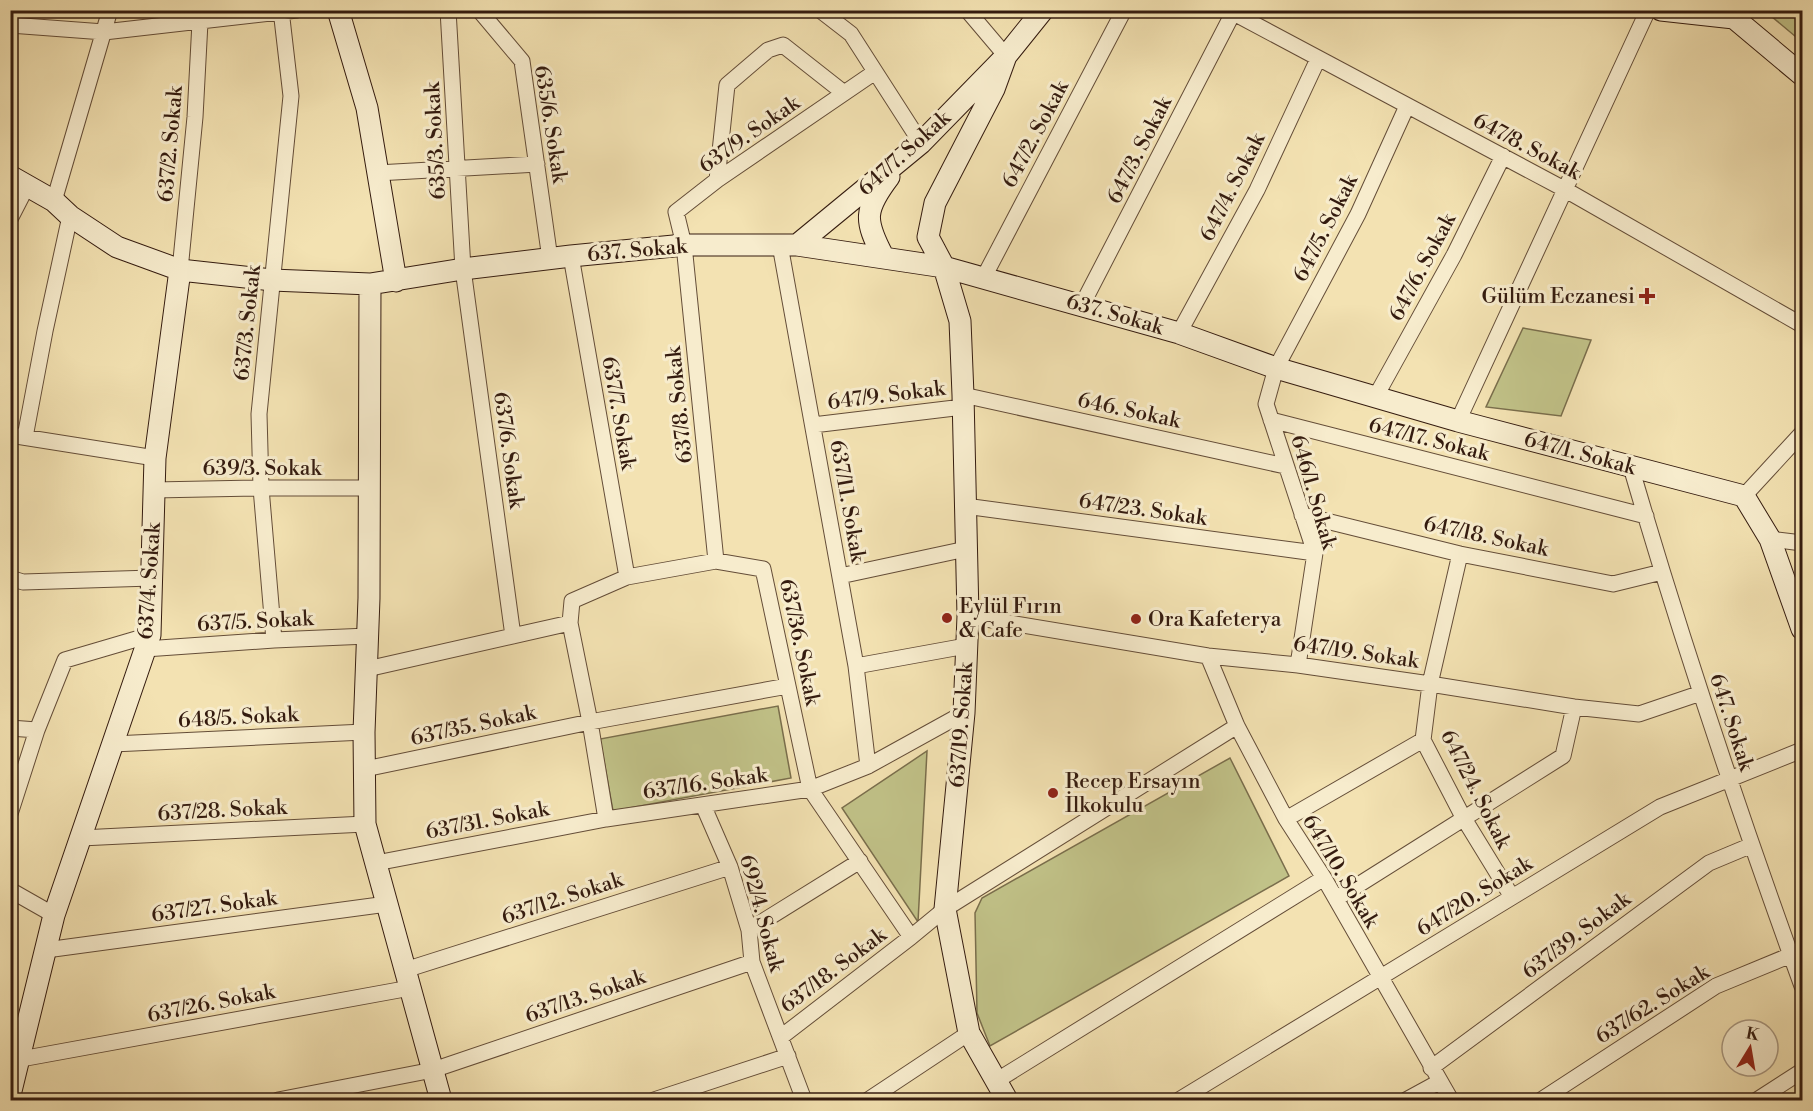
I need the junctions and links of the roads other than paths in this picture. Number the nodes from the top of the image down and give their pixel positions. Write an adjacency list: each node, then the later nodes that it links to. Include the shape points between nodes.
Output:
1 (110, 10): 17 (street)
2 (297, 10): 12 (street)
3 (338, 10): 28 (street, via 367,108)
4 (448, 10): 27 (street, 635/3. Sokak)
5 (479, 10): 26 (street, 635/6. Sokak, via 522,62)
6 (820, 10): 20 (street, via 851,34)
7 (967, 10): 18 (street)
8 (1044, 10): 18 (street, 647/7. Sokak)
9 (1124, 10): 42 (street, 647/2. Sokak)
10 (1648, 10): 31 (street)
11 (1661, 10): 14 (street)
12 (281, 12): 15 (street); 43 (street, 637/3. Sokak, via 291,96)
13 (1231, 12): 19 (street, 647/8. Sokak); 46 (street, 647/3. Sokak)
14 (1736, 13): 21 (street)
15 (200, 22): 17 (street); 41 (street, 637/2. Sokak)
16 (10, 25): 17 (street)
17 (104, 32): 32 (street)
18 (1006, 56): 24 (street, 647/7. Sokak); 39 (street, 647/7. Sokak, via 994,89 935,203 928,237)
19 (1318, 58): 23 (street, 647/8. Sokak); 48 (street, 647/4. Sokak, via 1257,190)
20 (875, 72): 22 (street, 637/9. Sokak); 24 (street)
21 (1802, 74)
22 (844, 93): 29 (street, 637/9. Sokak); 29 (street, via 783,45 768,50 727,85)
23 (1407, 106): 25 (street, 647/8. Sokak); 49 (street, 647/5. Sokak, via 1358,214)
24 (913, 149): 36 (street, 647/7. Sokak); 37 (street, via 876,195 868,216 871,233)
25 (1503, 156): 31 (street, 647/8. Sokak); 50 (street, 647/6. Sokak)
26 (537, 164): 27 (street); 38 (street, 635/6. Sokak)
27 (457, 169): 28 (street); 40 (street, 635/3. Sokak)
28 (377, 173): 44 (street)
29 (717, 180): 35 (street, 637/9. Sokak, via 676,213)
30 (19, 181): 32 (street, 637. Sokak); 34 (street)
31 (1564, 189): 47 (street, 647/8. Sokak); 53 (street)
32 (54, 201): 33 (street, 637. Sokak)
33 (70, 216): 41 (street, 637. Sokak, via 117,247); 56 (street)
34 (10, 219)
35 (684, 245): 36 (street, 637. Sokak); 38 (street, 637. Sokak); 72 (street, 637/8. Sokak)
36 (789, 245): 37 (street, 637. Sokak); 54 (street, 637/11. Sokak)
37 (883, 256): 39 (street, 637. Sokak)
38 (561, 257): 40 (street, 637. Sokak); 75 (street, 637/7. Sokak)
39 (944, 267): 42 (street, 637. Sokak); 51 (street, 637/19. Sokak, via 960,321)
40 (463, 269): 44 (street, 637. Sokak); 82 (street, 637/6. Sokak)
41 (180, 270): 43 (street, 637. Sokak); 57 (street, 637/4. Sokak)
42 (984, 277): 46 (street, 637. Sokak)
43 (272, 280): 45 (street, 637. Sokak); 60 (street, 637/3. Sokak, via 259,414)
44 (396, 281): 45 (street, 637. Sokak)
45 (370, 284): 61 (street)
46 (1083, 305): 48 (street, 637. Sokak)
47 (1803, 325)
48 (1179, 333): 49 (street, 637. Sokak)
49 (1276, 368): 50 (street, 647/1. Sokak); 52 (street, 646/1. Sokak, via 1266,404)
50 (1377, 396): 53 (street, 647/1. Sokak)
51 (963, 401): 54 (street, 647/9. Sokak); 58 (street, 646. Sokak); 64 (street, 637/19. Sokak)
52 (1271, 420): 58 (street, 646/1. Sokak); 66 (street, 647/17. Sokak)
53 (1458, 421): 59 (street, 647/1. Sokak)
54 (813, 425): 74 (street, 637/11. Sokak)
55 (1803, 433): 63 (street)
56 (18, 436): 57 (street)
57 (155, 458): 62 (street, 637/4. Sokak)
58 (1285, 466): 65 (street, 646/1. Sokak)
59 (1631, 467): 63 (street, 647/1. Sokak); 66 (street, 647. Sokak)
60 (261, 488): 61 (street, 639/3. Sokak); 62 (street, 639/3. Sokak); 83 (street, 637/3. Sokak)
61 (369, 488): 81 (street)
62 (154, 490): 77 (street, 637/4. Sokak)
63 (1743, 496): 67 (street)
64 (965, 506): 69 (street, 637/19. Sokak); 70 (street, 647/23. Sokak)
65 (1302, 515): 70 (street, 646/1. Sokak); 71 (street, 647/18. Sokak)
66 (1646, 516): 73 (street, 647. Sokak)
67 (1770, 539): 68 (street); 80 (street)
68 (1803, 543)
69 (966, 549): 74 (street); 78 (street, 637/19. Sokak)
70 (1315, 553): 87 (street, 646/1. Sokak)
71 (1460, 554): 73 (street, 647/18. Sokak, via 1613,584); 90 (street, 647/24. Sokak)
72 (716, 561): 75 (street, 637/36. Sokak); 91 (street, 637/36. Sokak, via 763,569)
73 (1662, 572): 92 (street, 647. Sokak)
74 (840, 576): 88 (street, 637/11. Sokak)
75 (627, 577): 79 (street, 637/36. Sokak, via 572,601)
76 (10, 578): 77 (street, via 23,582)
77 (152, 578): 84 (street, 637/4. Sokak)
78 (968, 616): 85 (street, 637/19. Sokak); 86 (street, 647/19. Sokak)
79 (570, 622): 82 (street); 95 (street)
80 (1803, 629)
81 (368, 636): 83 (street, 637/5. Sokak); 89 (street)
82 (513, 636): 89 (street)
83 (274, 640): 84 (street, 637/5. Sokak)
84 (148, 642): 98 (street, 637/5. Sokak, via 65,660); 101 (street, 637/4. Sokak)
85 (966, 646): 88 (street); 94 (street, 637/19. Sokak)
86 (1208, 656): 87 (street, 647/19. Sokak); 96 (street, 647/10. Sokak)
87 (1298, 665): 90 (street, 647/19. Sokak)
88 (856, 666): 103 (street, 637/11. Sokak)
89 (367, 669): 99 (street)
90 (1430, 684): 93 (street, 647/19. Sokak); 100 (street, 647/24. Sokak)
91 (788, 686): 95 (street, 637/35. Sokak); 106 (street, 637/36. Sokak)
92 (1701, 693): 93 (street, 647/19. Sokak, via 1639,714); 105 (street, 647. Sokak)
93 (1574, 707): 109 (street, via 1563,756)
94 (964, 713): 103 (street, 637/16. Sokak); 123 (street, 637/19. Sokak)
95 (590, 722): 104 (street, 637/35. Sokak); 110 (street)
96 (1238, 726): 111 (street, 647/10. Sokak); 123 (street, 637/18. Sokak)
97 (10, 728): 98 (street)
98 (37, 730): 108 (street, 637/5. Sokak)
99 (364, 732): 101 (street, 648/5. Sokak); 104 (street)
100 (1423, 740): 109 (street, 647/24. Sokak); 111 (street)
101 (113, 744): 113 (street, 637/4. Sokak)
102 (1803, 750): 105 (street, 647/20. Sokak)
103 (868, 766): 106 (street, 637/16. Sokak)
104 (365, 769): 112 (street)
105 (1729, 781): 114 (street, 647. Sokak); 120 (street, 647/20. Sokak, via 1660,807)
106 (810, 789): 107 (street, 637/16. Sokak); 115 (street)
107 (703, 805): 110 (street, 637/16. Sokak); 117 (street, 692/4. Sokak)
108 (10, 814)
109 (1463, 817): 120 (street, 647/24. Sokak); 121 (street)
110 (606, 819): 116 (street, 637/31. Sokak)
111 (1286, 819): 118 (street, 647/10. Sokak)
112 (365, 824): 113 (street, 637/28. Sokak); 116 (street)
113 (81, 838): 124 (street, 637/4. Sokak)
114 (1752, 845): 128 (street, 647. Sokak); 137 (street, 637/39. Sokak, via 1709,863)
115 (860, 861): 125 (street); 126 (street)
116 (376, 863): 122 (street)
117 (730, 867): 125 (street, 692/4. Sokak); 131 (street, 637/12. Sokak)
118 (1324, 878): 121 (street, 647/10. Sokak); 140 (street)
119 (10, 890): 124 (street)
120 (1512, 897): 130 (street, 647/20. Sokak)
121 (1336, 899): 130 (street, 647/10. Sokak)
122 (387, 904): 127 (street, 637/27. Sokak); 131 (street)
123 (945, 909): 126 (street, 637/18. Sokak); 133 (street, 637/19. Sokak)
124 (54, 915): 127 (street, 637/4. Sokak)
125 (749, 930): 129 (street, 692/4. Sokak)
126 (911, 937): 134 (street, 637/18. Sokak)
127 (46, 951): 136 (street, 637/4. Sokak)
128 (1791, 955): 132 (street, 647. Sokak); 152 (street, 637/62. Sokak, via 1716,986)
129 (752, 962): 134 (street, 692/4. Sokak); 138 (street, 637/13. Sokak)
130 (1381, 978): 137 (street, 647/10. Sokak); 149 (street, 647/20. Sokak)
131 (408, 979): 136 (street, 637/26. Sokak); 138 (street)
132 (1803, 986)
133 (969, 1033): 140 (street, 637/19. Sokak); 147 (street)
134 (781, 1037): 135 (street, 692/4. Sokak)
135 (788, 1056): 145 (street); 146 (street, 692/4. Sokak)
136 (15, 1061): 142 (street, 637/4. Sokak)
137 (1431, 1068): 141 (street, 647/10. Sokak)
138 (433, 1070): 143 (street, 637/13. Sokak); 144 (street)
139 (1803, 1071): 153 (street)
140 (996, 1081): 148 (street, 637/19. Sokak)
141 (1439, 1082): 150 (street); 151 (street, 647/10. Sokak)
142 (10, 1095)
143 (278, 1101)
144 (441, 1101)
145 (654, 1101)
146 (804, 1101)
147 (868, 1101)
148 (1007, 1101)
149 (1179, 1101)
150 (1406, 1101)
151 (1451, 1101)
152 (1541, 1101)
153 (1757, 1101)

